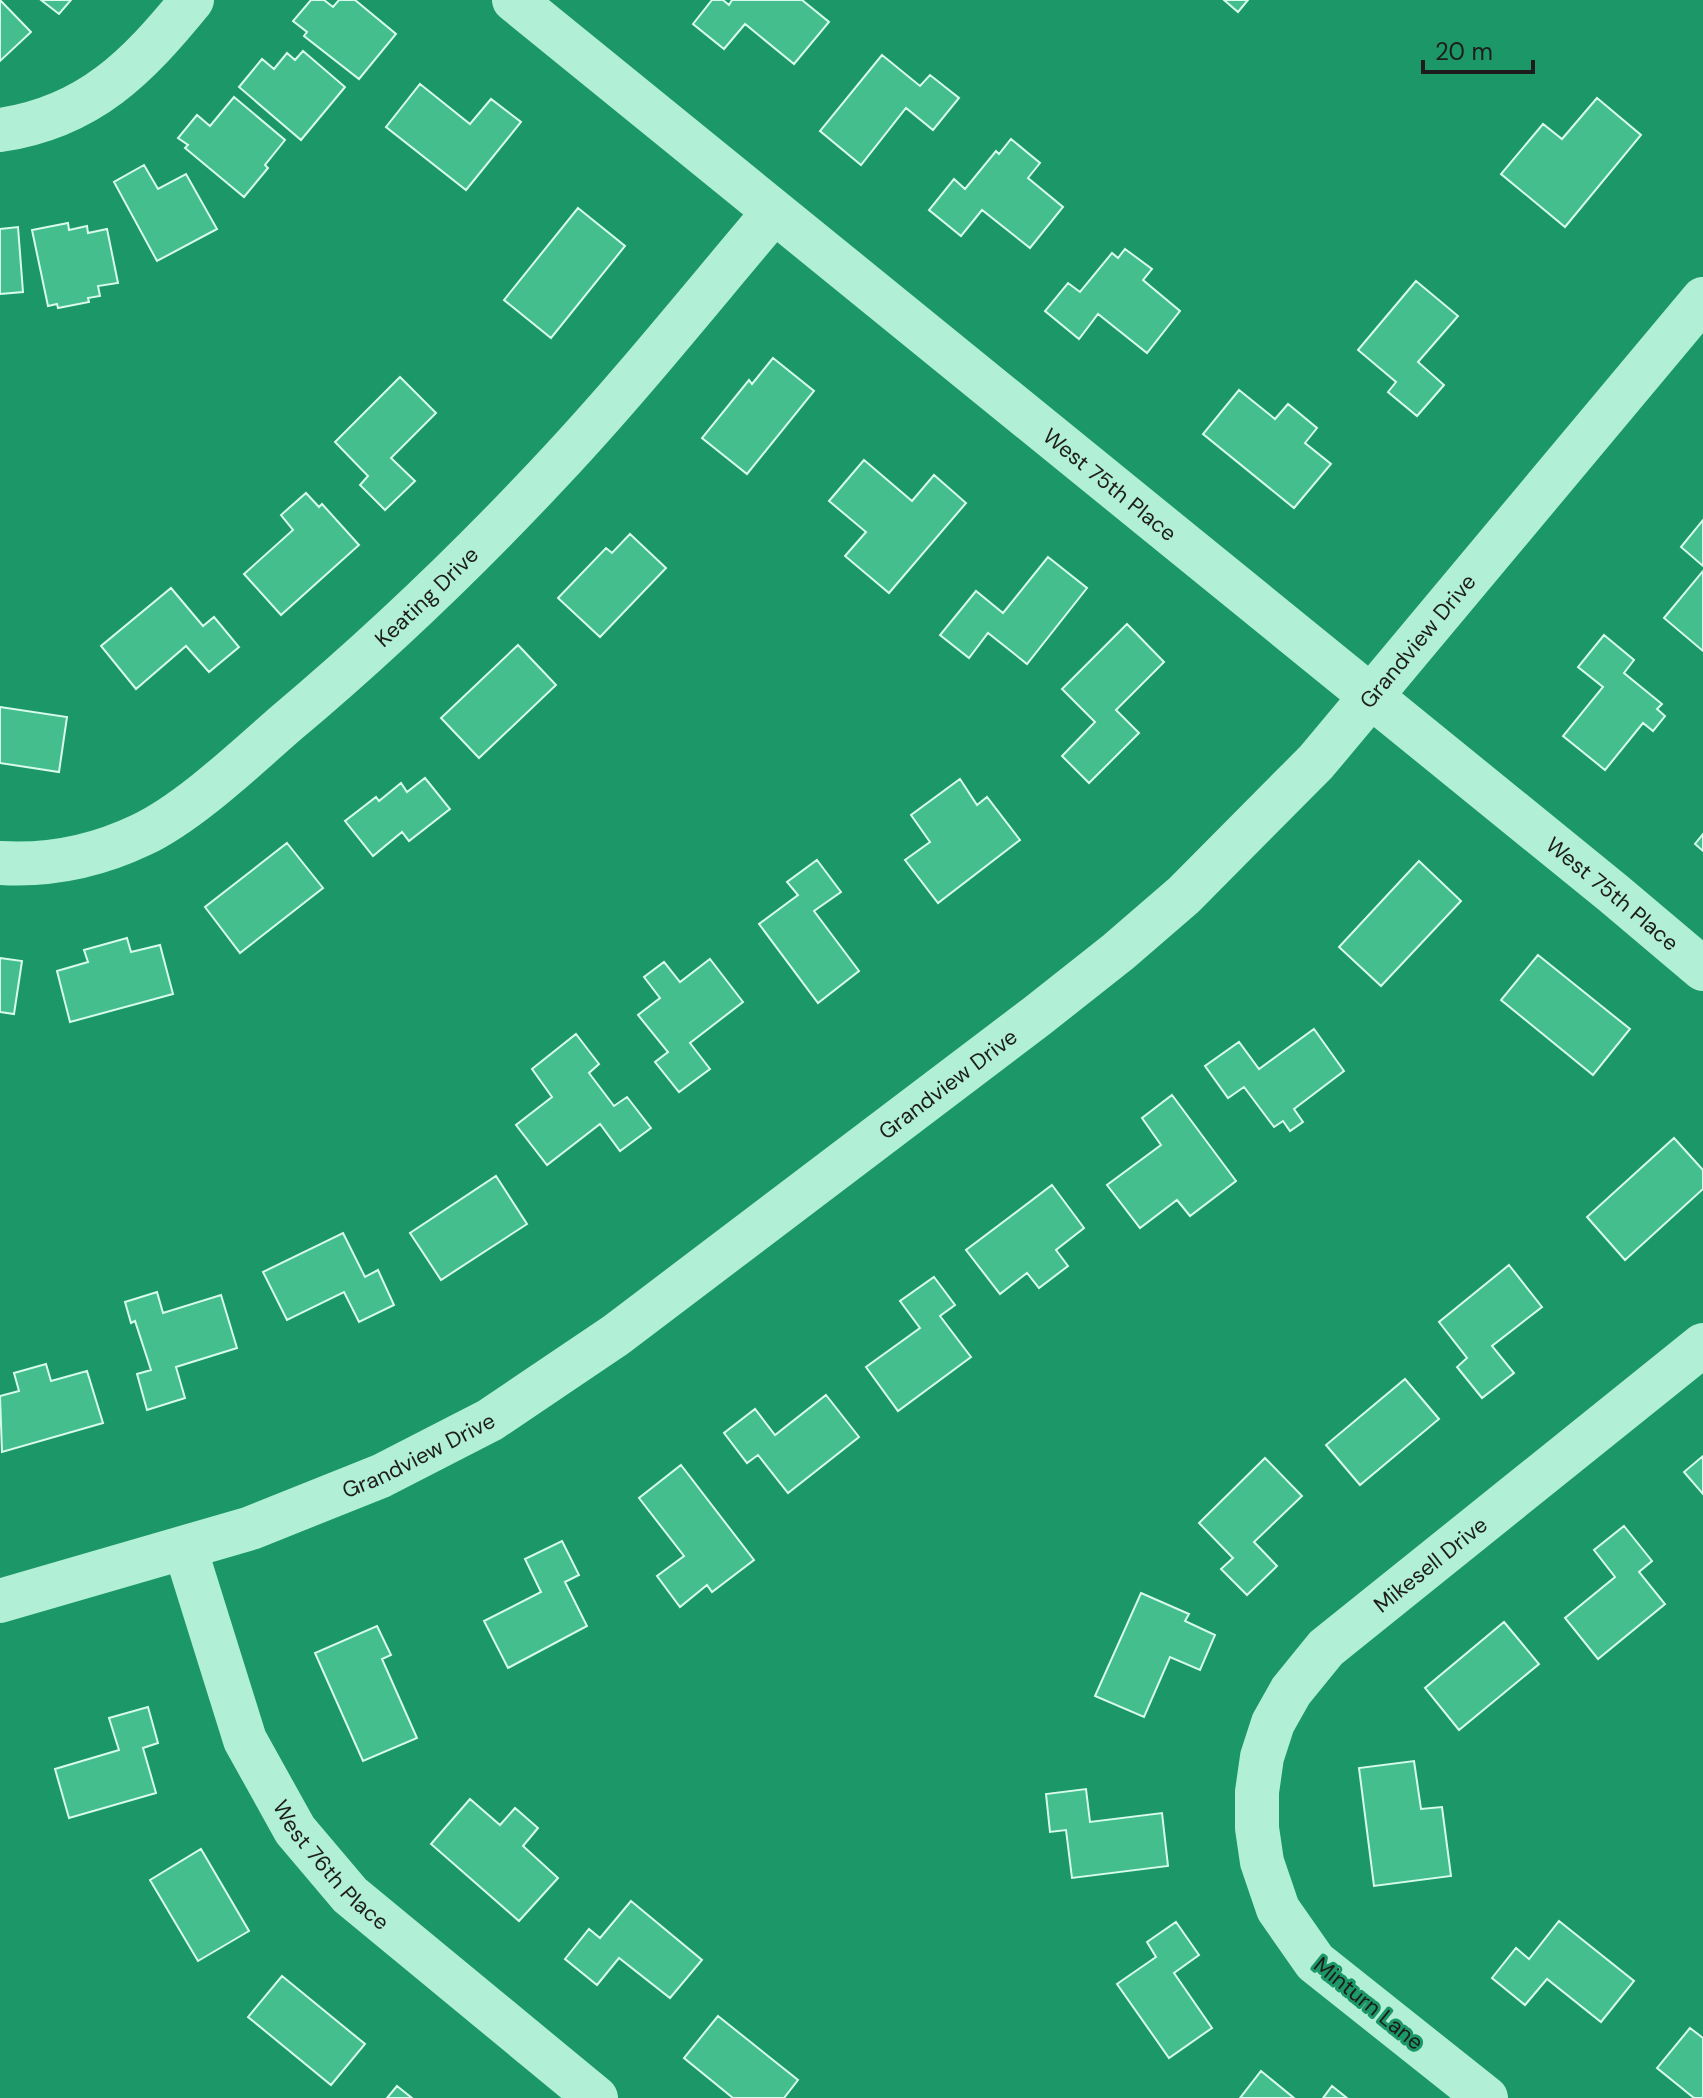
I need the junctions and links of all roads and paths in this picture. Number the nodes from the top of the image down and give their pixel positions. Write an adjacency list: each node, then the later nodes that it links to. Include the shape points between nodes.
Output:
1 (192, 0): 3 (street, via 115,83 70,110)
2 (514, 0): 4 (street, West 75th Place)
3 (0, 130)
4 (774, 212): 6 (street, West 75th Place); 7 (street, Keating Drive, via 511,513 378,642 261,745 144,834 77,857)
5 (1703, 299): 6 (street, Grandview Drive)
6 (1372, 697): 8 (street, West 75th Place); 10 (street, Grandview Drive, via 1270,810 1118,952 605,1344 428,1454 301,1509)
7 (0, 863)
8 (1703, 969)
9 (1703, 1345): 12 (street, Mikesell Drive, via 1312,1662 1267,1739 1257,1792)
10 (185, 1548): 11 (street, Grandview Drive); 13 (street, West 76th Place, via 245,1740 295,1830 350,1895)
11 (0, 1601)
12 (1260, 1845): 14 (street, Minturn Lane, via 1278,1909 1315,1962)
13 (596, 2098)
14 (1486, 2098)

